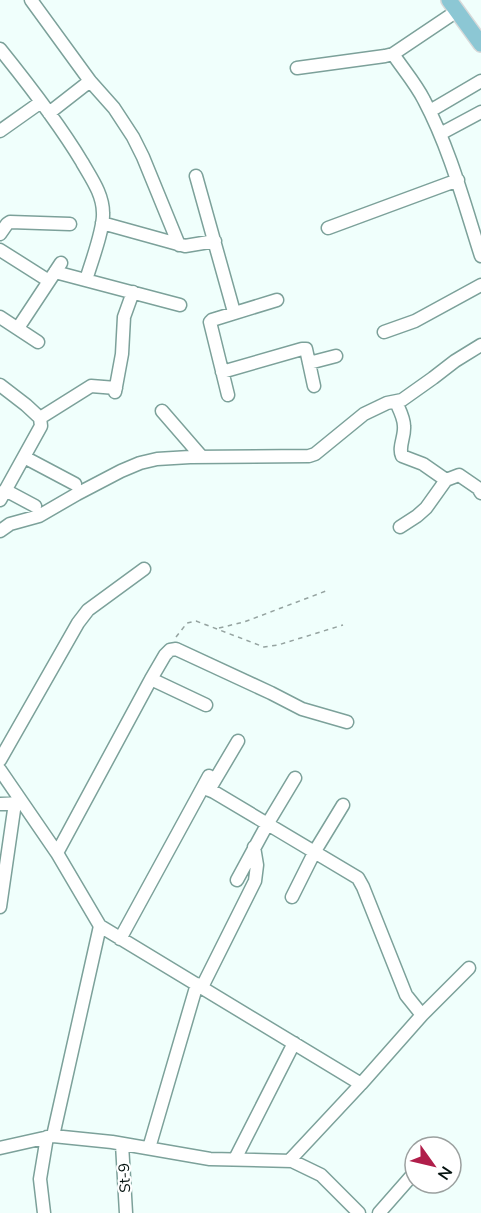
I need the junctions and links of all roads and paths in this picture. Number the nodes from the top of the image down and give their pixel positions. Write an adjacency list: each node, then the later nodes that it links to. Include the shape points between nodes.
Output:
1 (31, 0): 8 (street)
2 (456, 4): 3 (main road); 4 (main road); 6 (street)
3 (481, 26)
4 (481, 44)
5 (0, 49): 10 (street)
6 (393, 54): 7 (street); 11 (street)
7 (297, 68)
8 (90, 81): 13 (street); 23 (street, via 133,137)
9 (481, 81): 11 (street)
10 (41, 102): 13 (street); 14 (street)
11 (430, 111): 15 (street)
12 (481, 112): 15 (street)
13 (50, 113): 18 (street, via 98,188)
14 (0, 131)
15 (440, 134): 17 (street)
16 (196, 176): 22 (street)
17 (458, 180): 20 (street); 25 (street)
18 (102, 223): 23 (street); 27 (street)
19 (70, 224): 21 (street, via 10,222)
20 (328, 228)
21 (0, 234)
22 (215, 241): 23 (street); 32 (street)
23 (179, 245)
24 (0, 250): 26 (street)
25 (481, 256)
26 (55, 272): 27 (street); 34 (street)
27 (86, 280): 29 (street)
28 (481, 285): 35 (street, via 415,321)
29 (133, 292): 31 (street); 46 (street, via 124,317 115,390 91,386)
30 (277, 300): 32 (street)
31 (180, 305)
32 (234, 312): 40 (street, via 210,322)
33 (0, 317): 34 (street)
34 (18, 328): 36 (street)
35 (384, 332)
36 (38, 342)
37 (481, 345): 44 (street)
38 (336, 356): 39 (street)
39 (309, 363): 40 (street, via 303,349); 42 (street)
40 (222, 372): 43 (street)
41 (0, 385): 46 (street)
42 (314, 386)
43 (228, 396)
44 (396, 402): 47 (street, via 364,414 309,456); 49 (street, via 405,425 402,456 423,464)
45 (162, 411): 47 (street)
46 (40, 418): 48 (street, via 41,426)
47 (201, 456): 55 (street, via 140,463 39,516)
48 (24, 457): 50 (street); 51 (street)
49 (446, 480): 52 (street, via 459,475); 54 (street, via 426,508)
50 (75, 484)
51 (4, 487): 53 (street)
52 (480, 488)
53 (35, 506)
54 (400, 527)
55 (0, 531)
56 (144, 569): 65 (street, via 88,610 78,623)
57 (326, 591): 59 (path)
58 (343, 625): 59 (path, via 264,647)
59 (217, 629): 60 (path, via 195,621 187,623)
60 (170, 650): 61 (street); 63 (street, via 176,649 302,709)
61 (152, 679): 62 (street); 77 (street)
62 (206, 705)
63 (347, 722)
64 (238, 741): 69 (street)
65 (0, 760)
66 (217, 764): 70 (street)
67 (0, 770): 71 (street)
68 (295, 778): 74 (street)
69 (209, 790): 70 (street); 74 (street)
70 (197, 797): 82 (street)
71 (18, 803): 72 (street); 77 (street); 80 (street)
72 (0, 804)
73 (343, 805): 76 (street)
74 (267, 823): 75 (street); 76 (street)
75 (254, 847): 78 (street); 84 (street, via 255,881)
76 (315, 851): 79 (street); 85 (street, via 358,878 406,995)
77 (57, 853): 81 (street)
78 (237, 880)
79 (292, 897)
80 (0, 907)
81 (100, 926): 82 (street); 88 (street)
82 (120, 939): 84 (street)
83 (469, 968): 85 (street)
84 (199, 985): 86 (street); 90 (street)
85 (422, 1015): 87 (street)
86 (294, 1043): 87 (street); 92 (street)
87 (361, 1084): 93 (street)
88 (50, 1137): 89 (street); 91 (street); 95 (street, via 40,1179)
89 (122, 1144): 90 (street); 96 (street, St-9)
90 (149, 1148): 92 (street, via 210,1159)
91 (0, 1149)
92 (235, 1159): 93 (street)
93 (289, 1161): 97 (street, via 321,1175)
94 (403, 1186): 98 (street)
95 (44, 1213)
96 (126, 1213)
97 (359, 1213)
98 (379, 1213)

